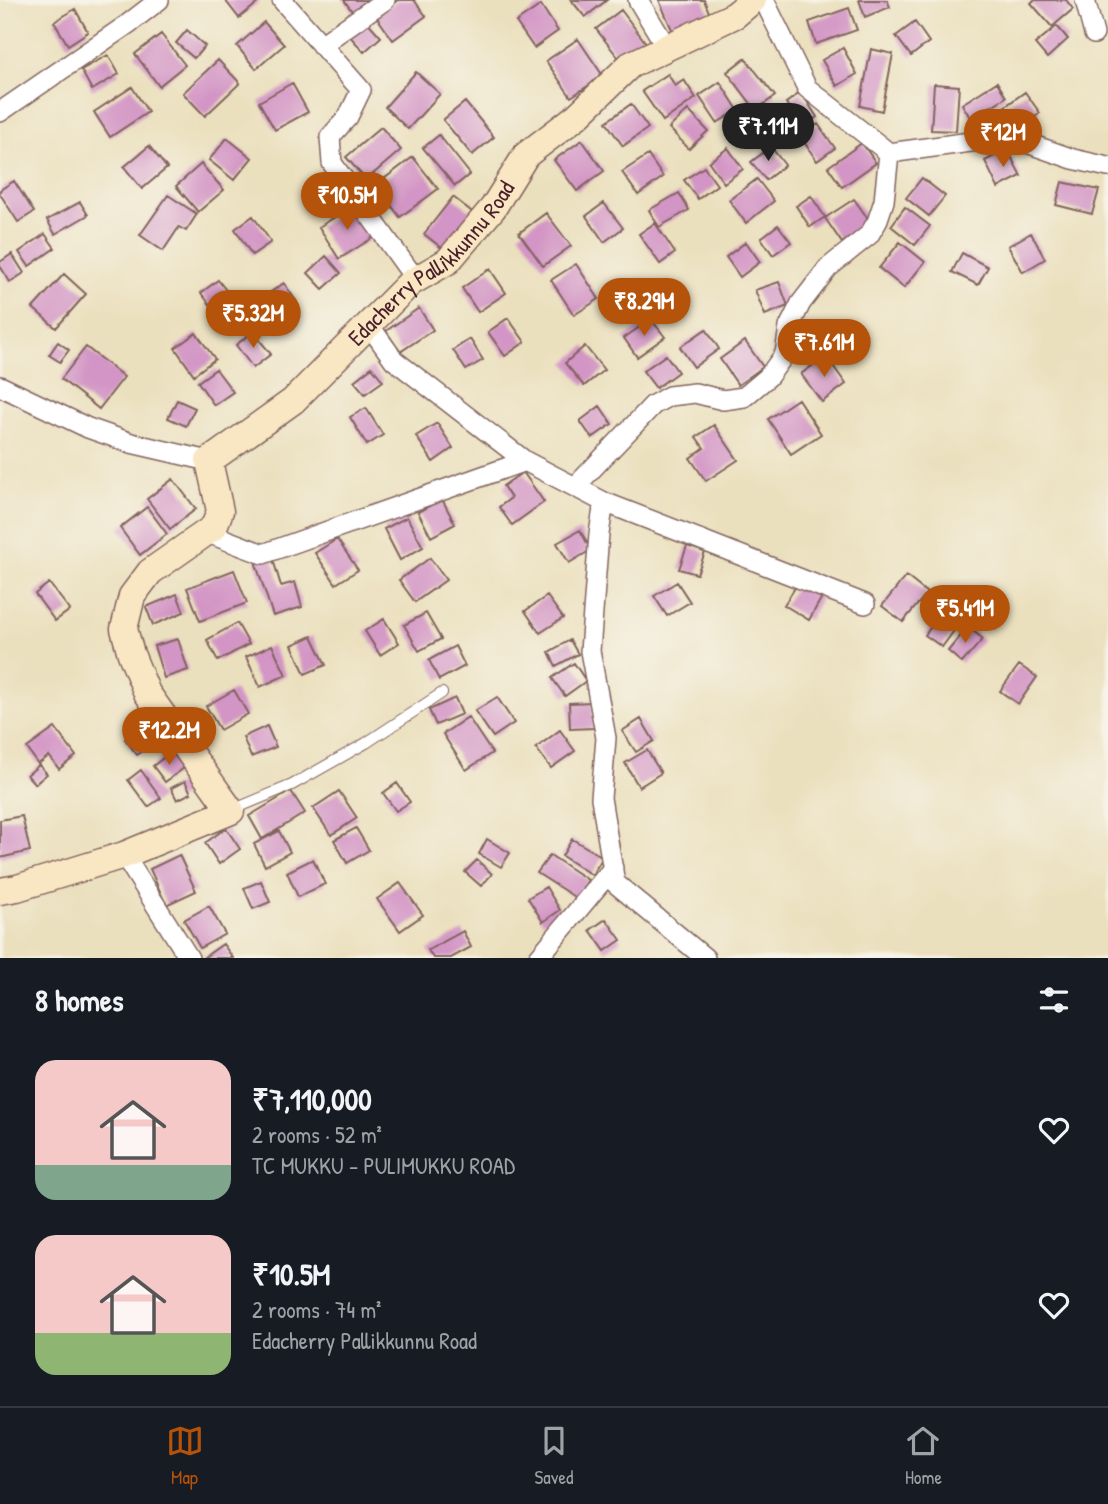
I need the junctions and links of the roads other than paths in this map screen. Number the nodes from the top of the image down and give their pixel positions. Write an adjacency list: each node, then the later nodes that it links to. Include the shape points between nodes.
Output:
1 (159, 0): 11 (street)
2 (282, 0): 9 (street)
3 (385, 0): 9 (street)
4 (638, 0): 10 (street)
5 (753, 0): 10 (main road, Edacherry Pallikkunnu Road, via 735,15)
6 (764, 0): 12 (street, via 807,88)
7 (1085, 0): 8 (street)
8 (1094, 34)
9 (321, 45): 14 (street, via 361,90 348,117 330,137 331,163)
10 (667, 48): 14 (main road, Edacherry Pallikkunnu Road, via 629,65 577,117 526,155 493,208 448,261)
11 (0, 112)
12 (889, 153): 13 (street, via 1000,138); 19 (street, via 877,222 869,235 828,268 801,303 789,327 785,354 768,377 744,397 723,400 695,393 669,396 653,405)
13 (1108, 167)
14 (416, 279): 15 (main road, Edacherry Pallikkunnu Road)
15 (369, 326): 17 (main road, Edacherry Pallikkunnu Road, via 293,401); 18 (street, via 394,360)
16 (0, 386): 17 (street, via 88,428)
17 (209, 461): 21 (main road, via 220,511)
18 (525, 461): 19 (street); 21 (street, via 263,554)
19 (575, 487): 20 (street)
20 (604, 502): 22 (street); 26 (street, via 590,651 606,738 601,798)
21 (208, 533): 24 (main road, via 150,572 132,596 124,629 147,693)
22 (864, 604)
23 (442, 693): 24 (lane, via 292,785)
24 (230, 811): 25 (main road)
25 (124, 855): 27 (main road); 28 (street)
26 (613, 868): 29 (street); 30 (street, via 615,883)
27 (0, 891)
28 (189, 958)
29 (538, 958)
30 (705, 958)

